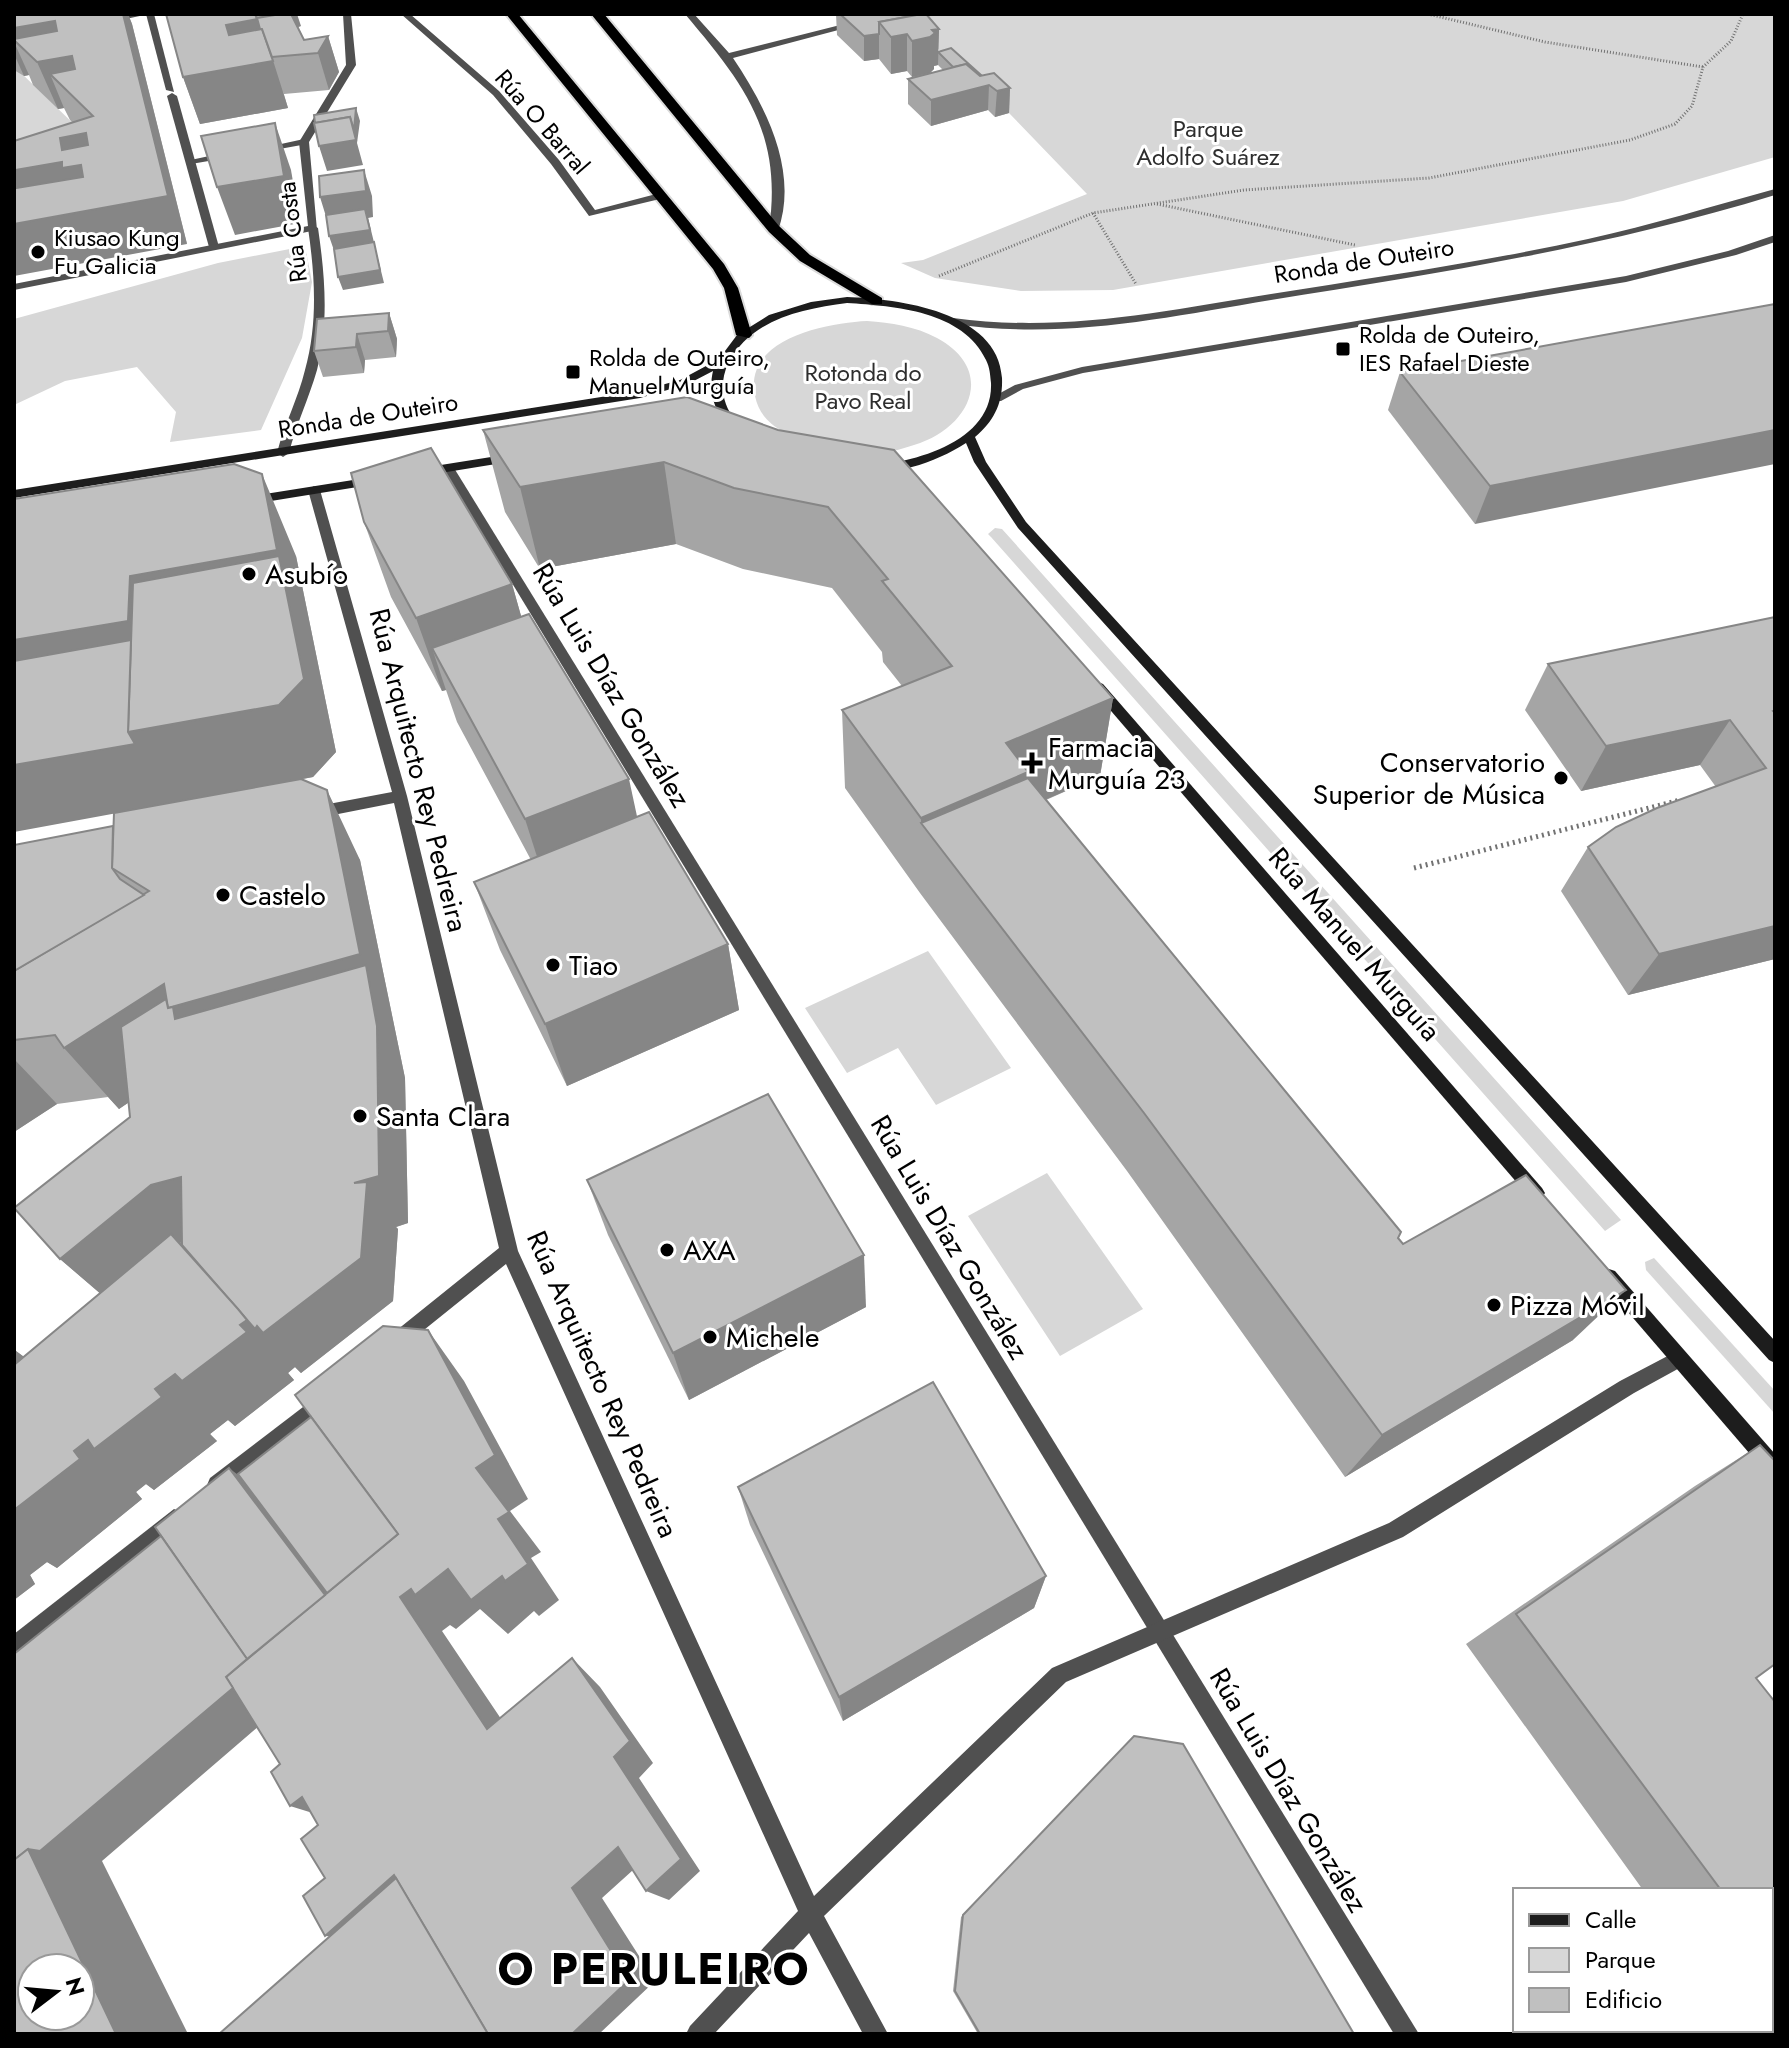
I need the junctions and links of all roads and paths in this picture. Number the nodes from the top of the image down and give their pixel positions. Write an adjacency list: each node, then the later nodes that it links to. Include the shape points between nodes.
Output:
1 (148, 14): 9 (street); 14 (street)
2 (347, 14): 13 (street, Rúa Costa, via 351,65)
3 (405, 14): 16 (street, Rúa O Barral, via 496,93 593,214)
4 (512, 14): 16 (highway)
5 (597, 14): 20 (highway)
6 (689, 14): 11 (street)
7 (1428, 14): 12 (path, via 1545,42)
8 (1743, 14): 12 (path, via 1731,41)
9 (88, 23)
10 (861, 23): 11 (street)
11 (726, 57): 20 (street, via 755,99 767,128 779,190)
12 (1703, 67): 17 (path, via 1692,106 1675,124 1630,140 1429,178 1244,190)
13 (304, 142): 14 (street); 19 (street, Rúa Costa)
14 (191, 161): 23 (street)
15 (1775, 192): 28 (street, Ronda de Outeiro, via 1576,247 1156,316 1052,327)
16 (660, 196): 29 (highway, via 719,267 731,288)
17 (1152, 203): 18 (path); 22 (path)
18 (1093, 213): 24 (path); 26 (path)
19 (313, 228): 23 (street); 35 (street, Rúa Costa, via 323,298 314,361)
20 (774, 229): 27 (highway, via 805,258)
21 (1775, 238): 31 (street, via 1626,279 1082,370)
22 (1360, 246)
23 (214, 247): 25 (street)
24 (935, 278)
25 (14, 287)
26 (1142, 294)
27 (877, 301): 28 (main road, Ronda de Outeiro); 29 (main road, Ronda de Outeiro, via 817,303 765,321)
28 (953, 321): 31 (main road, Ronda de Outeiro, via 990,356 998,376)
29 (744, 335): 30 (main road, Ronda de Outeiro)
30 (723, 361): 34 (main road, via 717,377 722,412); 35 (main road, Ronda de Outeiro, via 660,390)
31 (997, 398): 33 (main road)
32 (725, 436): 34 (main road)
33 (969, 436): 38 (main road, via 931,458); 54 (main road, Rúa Manuel Murguía, via 1022,525)
34 (751, 442): 38 (main road, via 811,466)
35 (283, 453): 43 (main road, Ronda de Outeiro)
36 (525, 456): 37 (main road)
37 (448, 468): 39 (main road); 58 (street, Rúa Luis Díaz González)
38 (883, 469): 41 (main road)
39 (404, 475)
40 (389, 478): 42 (main road)
41 (913, 483)
42 (314, 490): 44 (main road); 46 (street, Rúa Arquitecto Rey Pedreira)
43 (14, 494)
44 (239, 502)
45 (1085, 672): 50 (main road, Rúa Manuel Murguía)
46 (400, 796): 48 (street); 51 (street, Rúa Arquitecto Rey Pedreira)
47 (1688, 798): 49 (path)
48 (301, 815)
49 (1414, 868)
50 (1542, 1200)
51 (509, 1251): 53 (street); 60 (street, Rúa Arquitecto Rey Pedreira)
52 (1596, 1263): 55 (main road)
53 (385, 1351)
54 (1775, 1354)
55 (1679, 1359): 57 (main road); 58 (street, via 1396,1530)
56 (335, 1391): 59 (street)
57 (1775, 1468)
58 (1161, 1631): 60 (street, via 1059,1675); 63 (street, Rúa Luis Díaz González)
59 (14, 1647)
60 (811, 1914): 61 (street); 62 (street, Rúa Arquitecto Rey Pedreira)
61 (698, 2034)
62 (876, 2034)
63 (1407, 2034)

